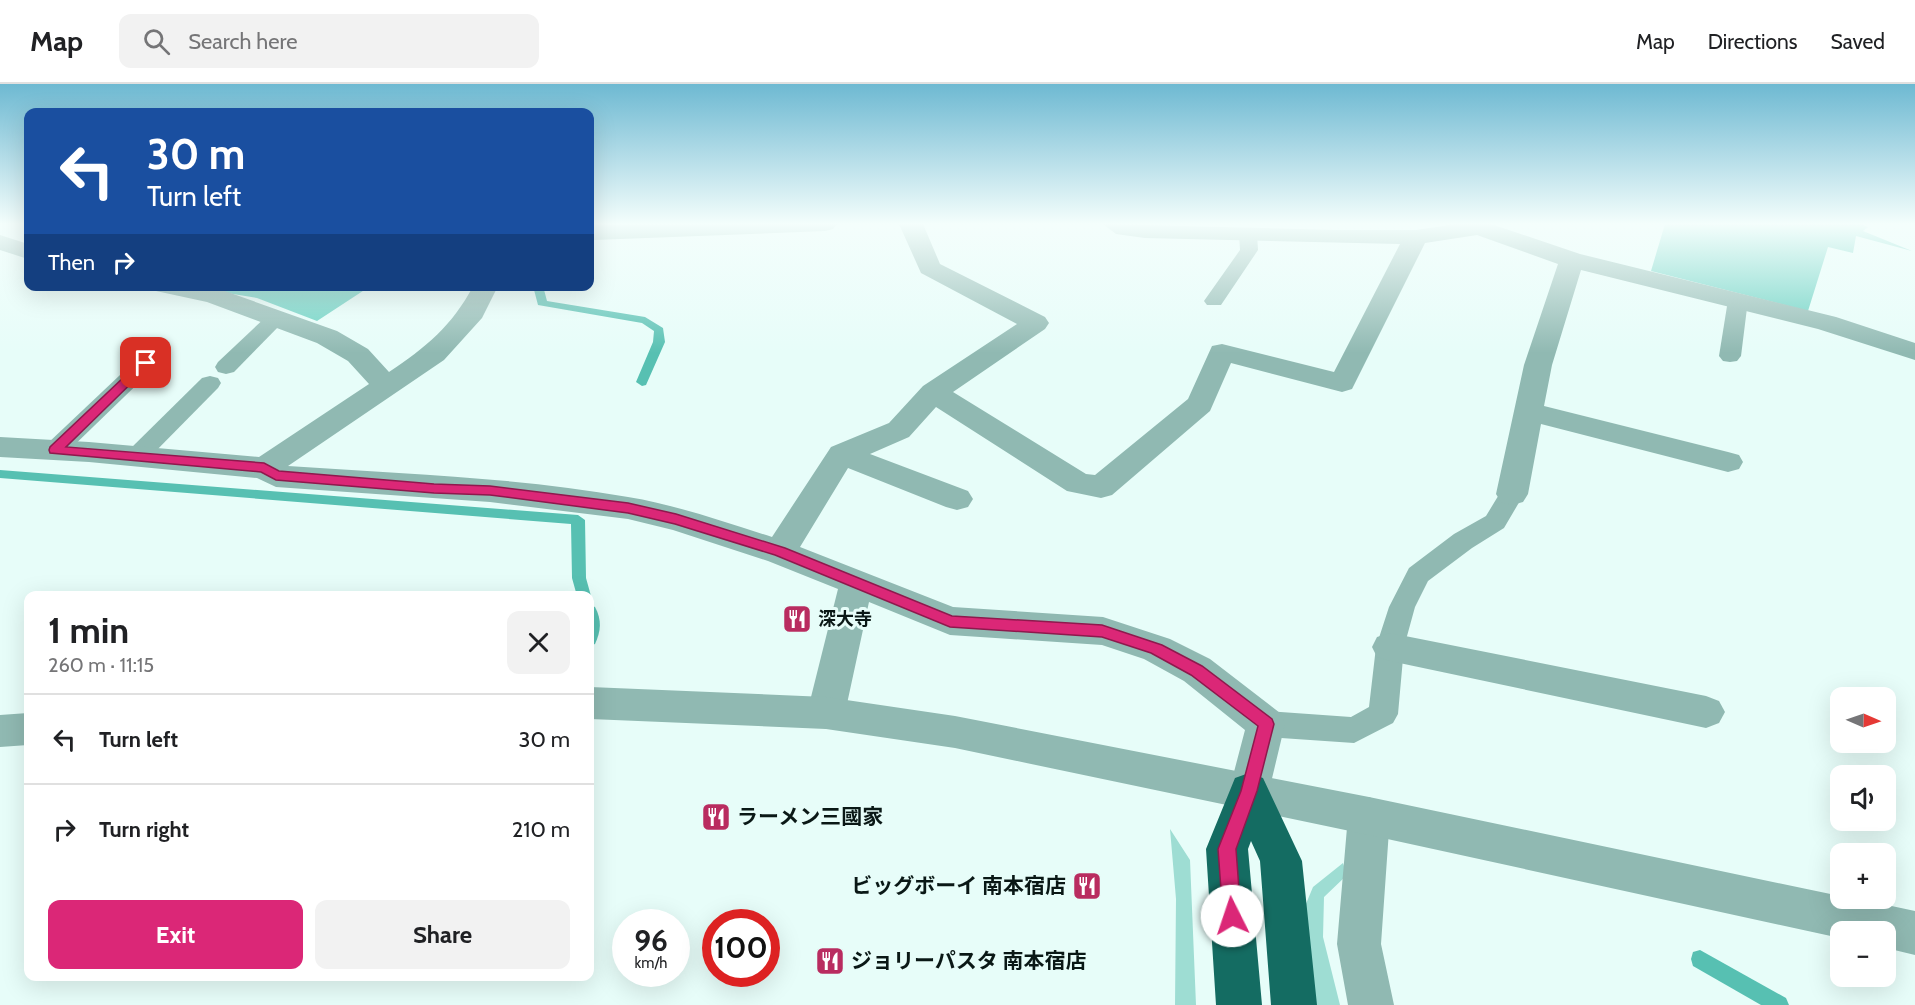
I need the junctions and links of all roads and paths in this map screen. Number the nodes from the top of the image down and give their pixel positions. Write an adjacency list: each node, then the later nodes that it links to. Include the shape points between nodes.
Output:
1 (930, 267): 15 (street, via 1036,323)
2 (1237, 267): 9 (lane)
3 (1401, 267): 15 (street, via 1342,383 1222,352 1200,404 1101,487 1078,483)
4 (1570, 267): 16 (street, via 1538,365)
5 (1601, 267): 8 (street)
6 (192, 291): 10 (street)
7 (484, 291): 14 (street, via 473,312 434,354)
8 (1738, 300): 11 (street, via 1827,323); 12 (lane)
9 (1214, 301)
10 (276, 318): 14 (street, via 327,337 358,355); 20 (lane)
11 (1915, 352)
12 (1730, 356)
13 (146, 363): 18 (lane)
14 (386, 386): 22 (street)
15 (933, 392): 19 (street, via 899,430)
16 (1529, 412): 21 (street); 23 (street)
17 (0, 447): 18 (street)
18 (55, 450): 20 (street)
19 (842, 454): 24 (street); 25 (street)
20 (137, 456): 22 (street)
21 (1728, 462)
22 (264, 468): 25 (street, via 276,476 490,491 628,508)
23 (1512, 494): 27 (lane, via 1495,522 1418,575 1402,607)
24 (957, 499)
25 (780, 552): 26 (street)
26 (856, 585): 30 (street); 31 (street, via 950,621 1102,631 1156,649 1197,670)
27 (1390, 646): 29 (street); 31 (lane, via 1383,714 1354,730)
28 (594, 703): 30 (street)
29 (1706, 712)
30 (826, 713): 34 (street, via 955,732)
31 (1266, 724): 34 (street)
32 (24, 729): 33 (street)
33 (0, 730)
34 (1249, 791): 35 (street); 37 (highway, via 1227,849); 38 (highway, via 1281,861)
35 (1369, 816): 36 (street); 39 (street, via 1359,944)
36 (1915, 933)
37 (1239, 1005)
38 (1293, 1005)
39 (1371, 1005)

